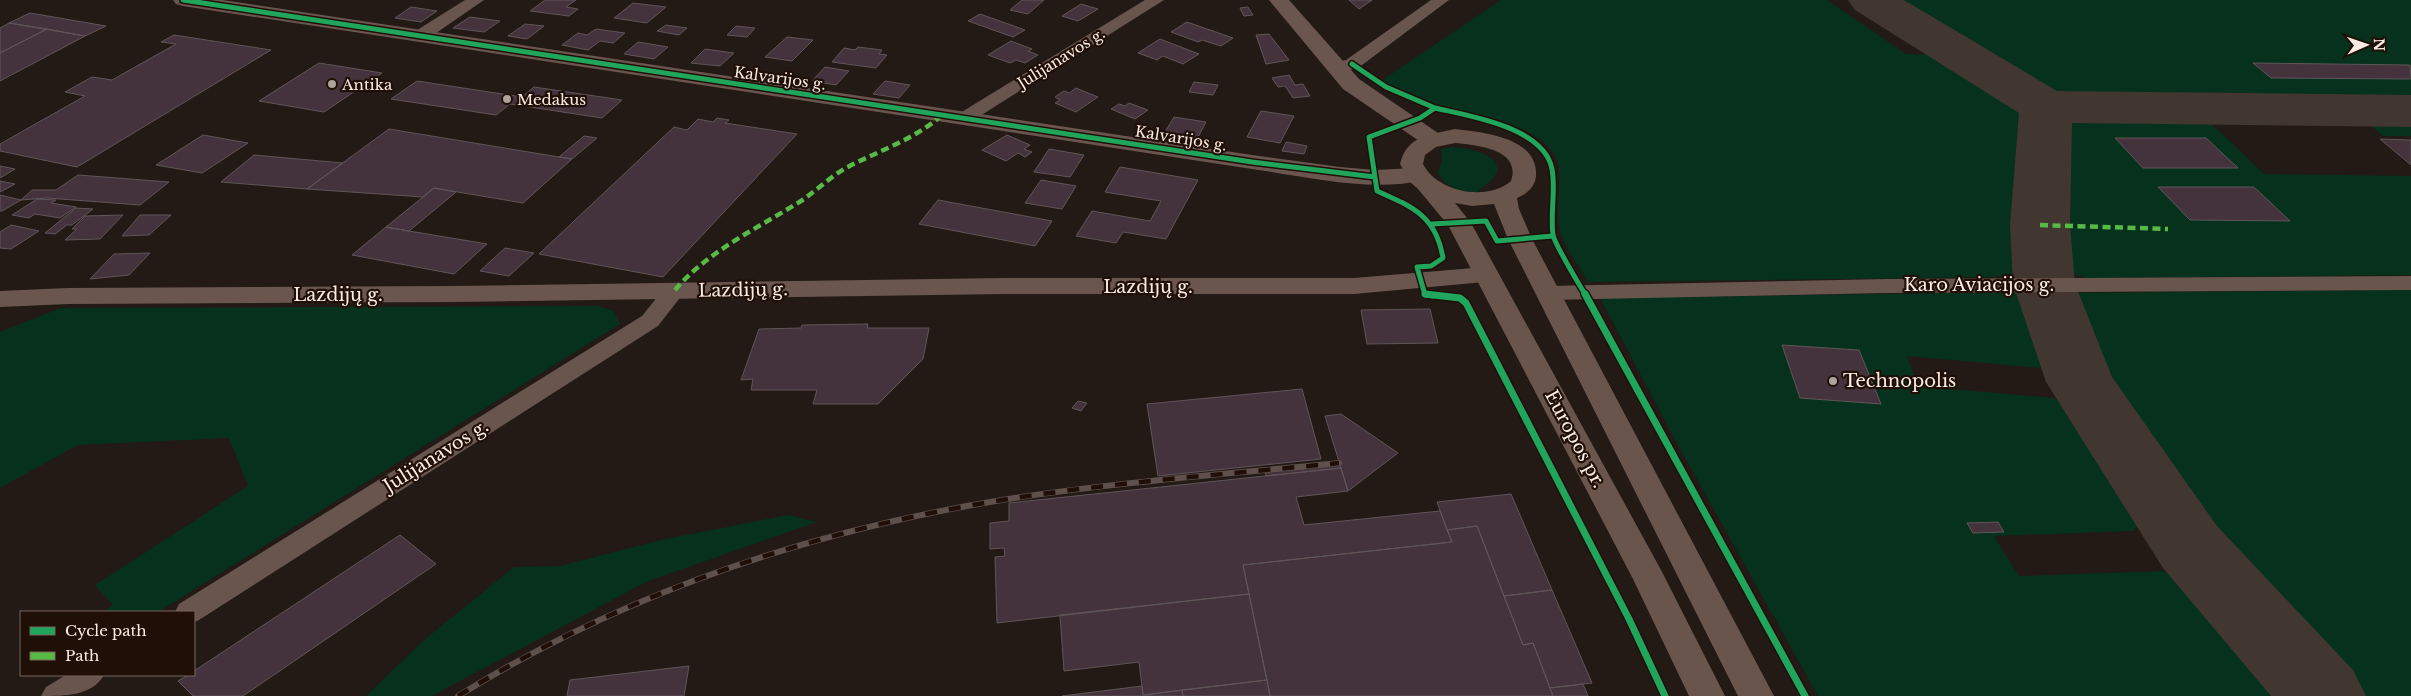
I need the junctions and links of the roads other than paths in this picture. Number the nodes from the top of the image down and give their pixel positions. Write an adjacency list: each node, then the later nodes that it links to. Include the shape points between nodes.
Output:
1 (183, 0): 7 (main road, Kalvarijos g.)
2 (476, 0): 7 (street)
3 (1124, 0): 6 (street)
4 (1279, 0): 8 (main road)
5 (1441, 0): 8 (street, via 1352,64)
6 (1150, 3): 9 (street, Julijanavos g.)
7 (420, 36): 9 (main road, Kalvarijos g.)
8 (1334, 68): 10 (main road, via 1377,104)
9 (966, 117): 11 (main road, Kalvarijos g., via 1340,174)
10 (1433, 140): 11 (main road, via 1420,146 1413,155 1411,165); 12 (main road, via 1455,136 1476,138 1497,143 1513,152 1523,163 1526,175 1520,186)
11 (1423, 182): 12 (main road, via 1448,196 1488,199); 13 (main road, Europos pr., via 1459,223)
12 (1505, 195): 16 (main road, via 1520,239)
13 (1486, 275): 15 (main road, Lazdijų g., via 1354,286); 21 (main road, Europos pr., via 1649,579)
14 (2411, 283): 16 (street, Karo Aviacijos g., via 1896,286)
15 (675, 290): 17 (main road, Lazdijų g.); 18 (street, Julijanavos g., via 650,321)
16 (1548, 293): 22 (main road)
17 (0, 299)
18 (191, 611)
19 (88, 676): 20 (street)
20 (56, 696)
21 (1707, 696)
22 (1756, 696)

